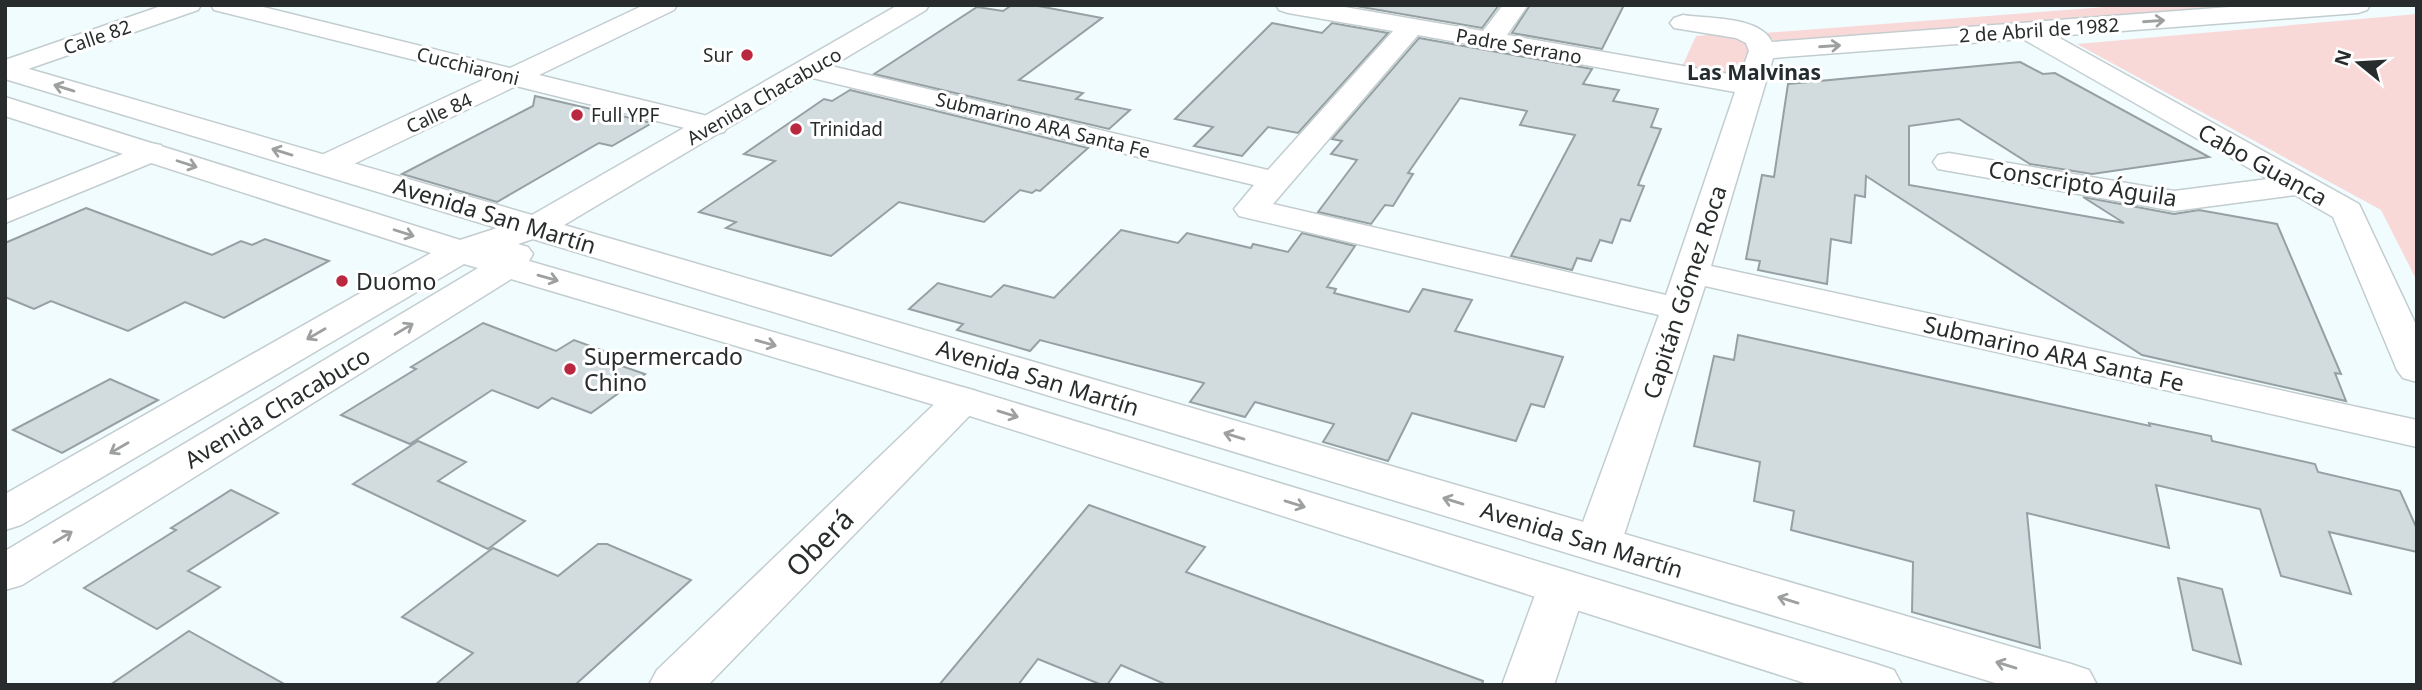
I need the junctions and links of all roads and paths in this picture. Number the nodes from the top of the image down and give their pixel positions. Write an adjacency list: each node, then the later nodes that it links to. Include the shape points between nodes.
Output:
1 (189, 5): 14 (street, Calle 82)
2 (223, 5): 17 (street, Cucchiaroni)
3 (665, 5): 17 (street, Calle 84)
4 (918, 5): 15 (street, Avenida Chacabuco)
5 (1288, 5): 10 (street, Padre Serrano)
6 (1516, 5): 12 (street)
7 (2071, 5): 13 (street, 2 de Abril de 1982)
8 (2358, 5): 11 (street, 2 de Abril de 1982, one-way to 8)
9 (1687, 14): 13 (street); 16 (street)
10 (1411, 27): 12 (street, Padre Serrano); 24 (street)
11 (2028, 31): 13 (street, 2 de Abril de 1982, one-way to 11); 25 (street, Cabo Guanca)
12 (1490, 40): 16 (street, Padre Serrano)
13 (1754, 40): 18 (street, Capitán Gómez Roca)
14 (5, 69): 23 (street, Avenida San Martín, one-way to 14)
15 (810, 69): 20 (street, Avenida Chacabuco); 24 (street, Submarino ARA Santa Fe)
16 (1662, 70): 18 (street, Padre Serrano)
17 (514, 77): 20 (street, Cucchiaroni); 23 (street, Calle 84)
18 (1751, 86): 30 (street, Capitán Gómez Roca)
19 (5, 106): 21 (street, Avenida San Martín)
20 (713, 126): 27 (street, Avenida Chacabuco)
21 (150, 152): 26 (street); 28 (street, Avenida San Martín, one-way to 28)
22 (1949, 162): 25 (street, Conscripto Águila, via 2174,201)
23 (327, 165): 27 (street, Avenida San Martín)
24 (1276, 181): 31 (street, via 1251,209)
25 (2300, 184): 32 (street, Cabo Guanca, via 2347,211)
26 (5, 213)
27 (536, 227): 28 (street, Avenida Chacabuco); 29 (street, Avenida Chacabuco); 37 (street, Avenida San Martín, one-way to 27)
28 (460, 251): 29 (street, Avenida San Martín); 36 (street, Avenida Chacabuco, one-way to 36)
29 (507, 266): 34 (street, Avenida San Martín, one-way to 34); 38 (street, Avenida Chacabuco, one-way to 29)
30 (1691, 272): 31 (street, Capitán Gómez Roca); 35 (street, Submarino ARA Santa Fe)
31 (1680, 309): 37 (street, Capitán Gómez Roca)
32 (2403, 309): 33 (street, Cabo Guanca)
33 (2417, 370)
34 (962, 400): 39 (street, Avenida San Martín, one-way to 39); 40 (street, Oberá)
35 (2417, 433)
36 (5, 514)
37 (1598, 544): 43 (street, Avenida San Martín, one-way to 37)
38 (5, 573)
39 (1562, 587): 41 (street); 42 (street, Avenida San Martín)
40 (676, 685)
41 (1528, 685)
42 (1876, 685)
43 (2071, 685)

